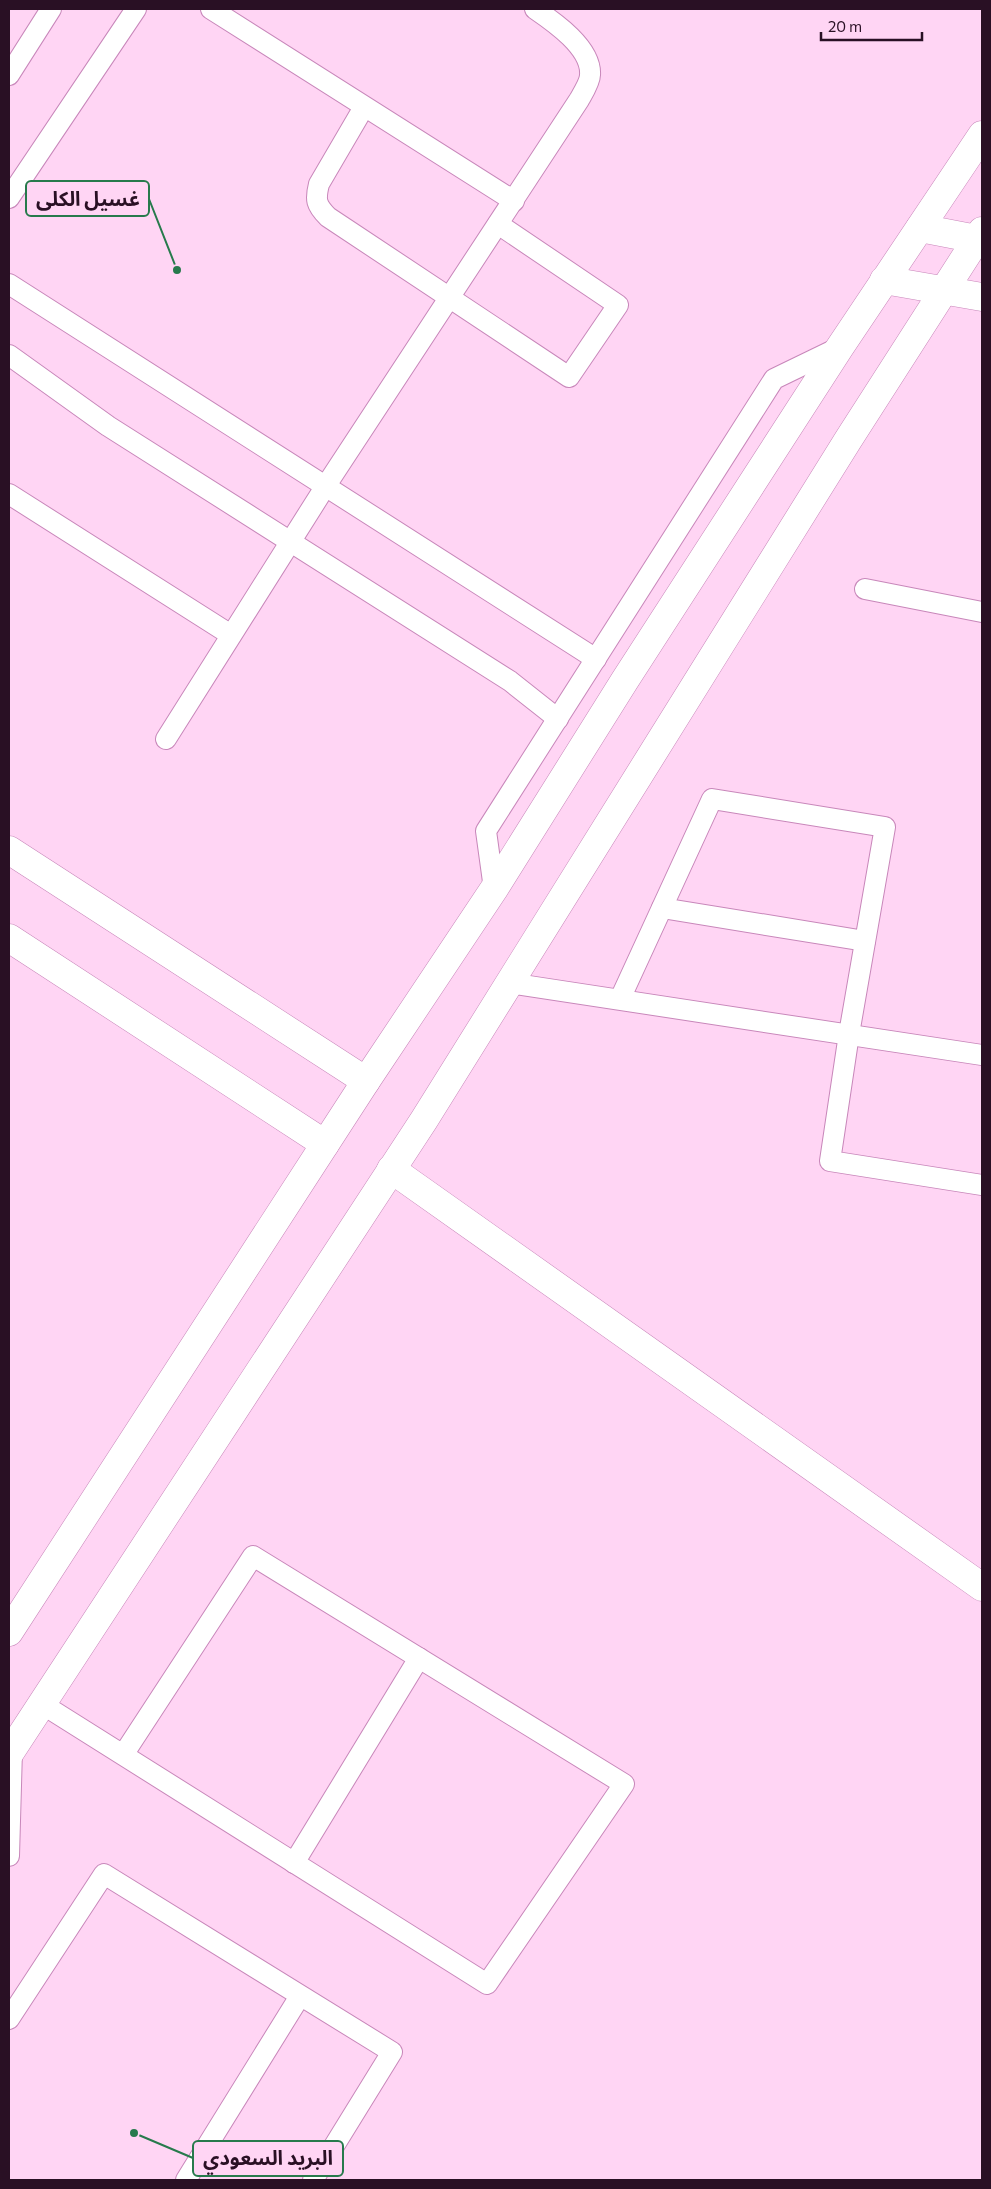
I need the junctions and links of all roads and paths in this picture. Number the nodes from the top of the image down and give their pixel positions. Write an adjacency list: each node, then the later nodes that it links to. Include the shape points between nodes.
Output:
1 (51, 9): 5 (lane)
2 (136, 9): 8 (lane)
3 (210, 9): 6 (lane)
4 (535, 9): 9 (lane, via 560,25 586,56 590,76 579,100)
5 (9, 75)
6 (364, 107): 9 (lane); 17 (lane, via 319,184 315,197 318,206)
7 (982, 135): 11 (street)
8 (9, 198)
9 (514, 201): 10 (lane)
10 (498, 224): 17 (lane); 17 (lane, via 618,305 569,377)
11 (920, 228): 12 (street); 13 (street)
12 (980, 237): 15 (street)
13 (884, 280): 15 (street); 18 (street)
14 (9, 284): 20 (lane)
15 (944, 291): 16 (street); 34 (street)
16 (982, 297)
17 (450, 298): 20 (lane)
18 (840, 348): 26 (lane, via 774,379); 30 (street)
19 (9, 355): 22 (lane, via 108,426)
20 (325, 487): 22 (lane); 26 (lane)
21 (9, 494): 25 (lane)
22 (290, 542): 25 (lane); 27 (lane, via 510,681)
23 (865, 589): 24 (lane)
24 (982, 612)
25 (231, 635): 28 (lane)
26 (596, 659): 27 (lane)
27 (558, 719): 30 (lane, via 486,831)
28 (166, 740)
29 (9, 850): 38 (street)
30 (494, 889): 38 (street)
31 (662, 908): 33 (lane); 33 (lane, via 712,799 885,827); 35 (lane)
32 (9, 938): 39 (street)
33 (865, 941): 36 (lane)
34 (509, 983): 35 (lane); 40 (street)
35 (620, 1000): 36 (lane)
36 (849, 1034): 37 (lane); 41 (lane, via 830,1161)
37 (982, 1055)
38 (366, 1081): 39 (street)
39 (325, 1144): 43 (street)
40 (391, 1169): 42 (street); 45 (street)
41 (982, 1185)
42 (982, 1587)
43 (9, 1632)
44 (419, 1658): 47 (lane, via 253,1556); 49 (lane); 49 (lane, via 624,1784 487,1984)
45 (42, 1704): 46 (street); 47 (lane)
46 (10, 1752): 48 (lane)
47 (123, 1755): 49 (lane)
48 (9, 1856)
49 (294, 1863)
50 (300, 1996): 51 (lane, via 104,1874); 52 (lane); 53 (lane, via 392,2052)
51 (9, 2019)
52 (186, 2180)
53 (313, 2180)

